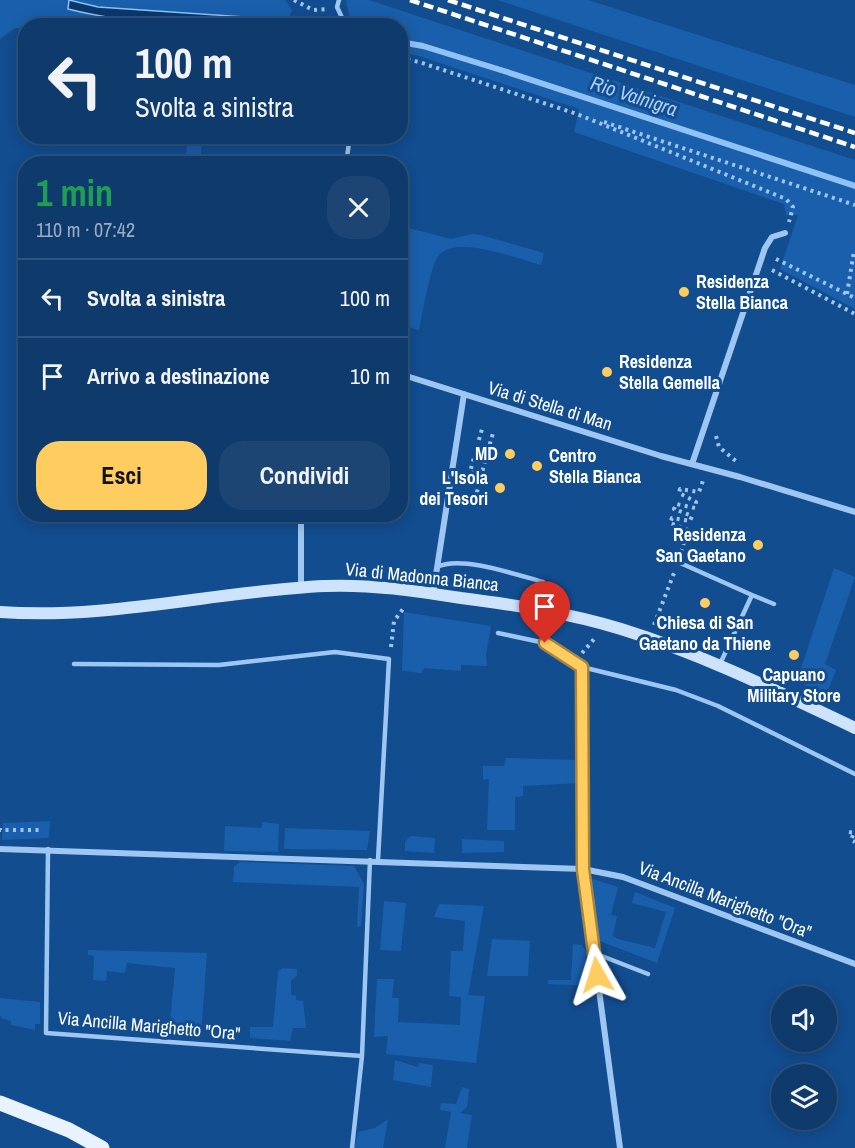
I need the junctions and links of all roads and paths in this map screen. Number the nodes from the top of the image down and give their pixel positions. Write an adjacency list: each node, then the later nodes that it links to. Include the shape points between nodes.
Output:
1 (294, 0): 3 (path, via 313,10)
2 (339, 0): 3 (lane)
3 (337, 7): 4 (lane)
4 (342, 18)
5 (408, 61): 6 (path)
6 (577, 114): 7 (path); 8 (path, via 786,199 793,207)
7 (855, 205)
8 (789, 221)
9 (785, 233): 23 (street, via 772,237 765,248)
10 (778, 251): 12 (path)
11 (854, 251): 15 (path)
12 (776, 259): 13 (path); 15 (path)
13 (772, 270): 14 (path); 17 (path)
14 (768, 281)
15 (847, 294): 16 (path)
16 (855, 298)
17 (855, 314)
18 (408, 376): 19 (street, Via di Stella di Man)
19 (464, 394): 23 (street, Via di Stella di Man); 36 (street)
20 (717, 425): 24 (path, via 719,447)
21 (482, 429): 26 (path, via 470,472)
22 (493, 433): 26 (path)
23 (692, 464): 25 (street, Via di Stella di Man)
24 (744, 464)
25 (707, 468): 27 (path); 31 (street, Via di Stella di Man)
26 (482, 476): 29 (path, via 476,496)
27 (699, 492): 28 (path); 28 (path, via 680,489 679,493)
28 (696, 502): 30 (path)
29 (479, 507)
30 (695, 508): 32 (path); 32 (path, via 675,504)
31 (855, 512)
32 (691, 519): 34 (path); 34 (path, via 672,518 670,523)
33 (302, 522): 37 (street)
34 (688, 530): 35 (path)
35 (678, 562): 39 (lane); 44 (path)
36 (437, 567): 38 (street); 42 (lane, via 445,563 469,564 543,582 554,597)
37 (301, 588): 38 (main road, Via di Madonna Bianca, via 377,587); 43 (main road, Via di Madonna Bianca, via 77,612)
38 (433, 594): 42 (main road, Via di Madonna Bianca)
39 (752, 595): 40 (lane); 49 (lane)
40 (774, 604)
41 (403, 609): 47 (path, via 394,621)
42 (552, 611): 49 (main road, Via di Madonna Bianca, via 620,629)
43 (0, 612)
44 (654, 625)
45 (498, 633): 50 (lane, via 545,643)
46 (595, 638): 50 (path, via 582,651)
47 (389, 659): 48 (lane, via 335,652 219,665); 60 (lane)
48 (74, 664)
49 (719, 666): 51 (main road, Via di Madonna Bianca)
50 (582, 667): 52 (lane, via 676,690 718,706); 61 (street)
51 (855, 728)
52 (855, 774)
53 (0, 828): 54 (path)
54 (42, 830)
55 (849, 832): 56 (path, via 854,833 851,840)
56 (855, 842)
57 (0, 849): 58 (street, Via Ancilla Marighetto "Ora")
58 (48, 849): 59 (street, Via Ancilla Marighetto "Ora"); 65 (lane, Via Ancilla Marighetto "Ora", via 46,1033)
59 (370, 860): 60 (street, Via Ancilla Marighetto "Ora"); 65 (lane)
60 (378, 860): 61 (street, Via Ancilla Marighetto "Ora")
61 (583, 869): 62 (street); 63 (street, Via Ancilla Marighetto "Ora", via 623,877)
62 (594, 953): 64 (lane); 69 (street)
63 (855, 964)
64 (648, 974)
65 (362, 1056): 68 (lane)
66 (0, 1103): 67 (main road, via 69,1130)
67 (102, 1148)
68 (352, 1148)
69 (620, 1148)

